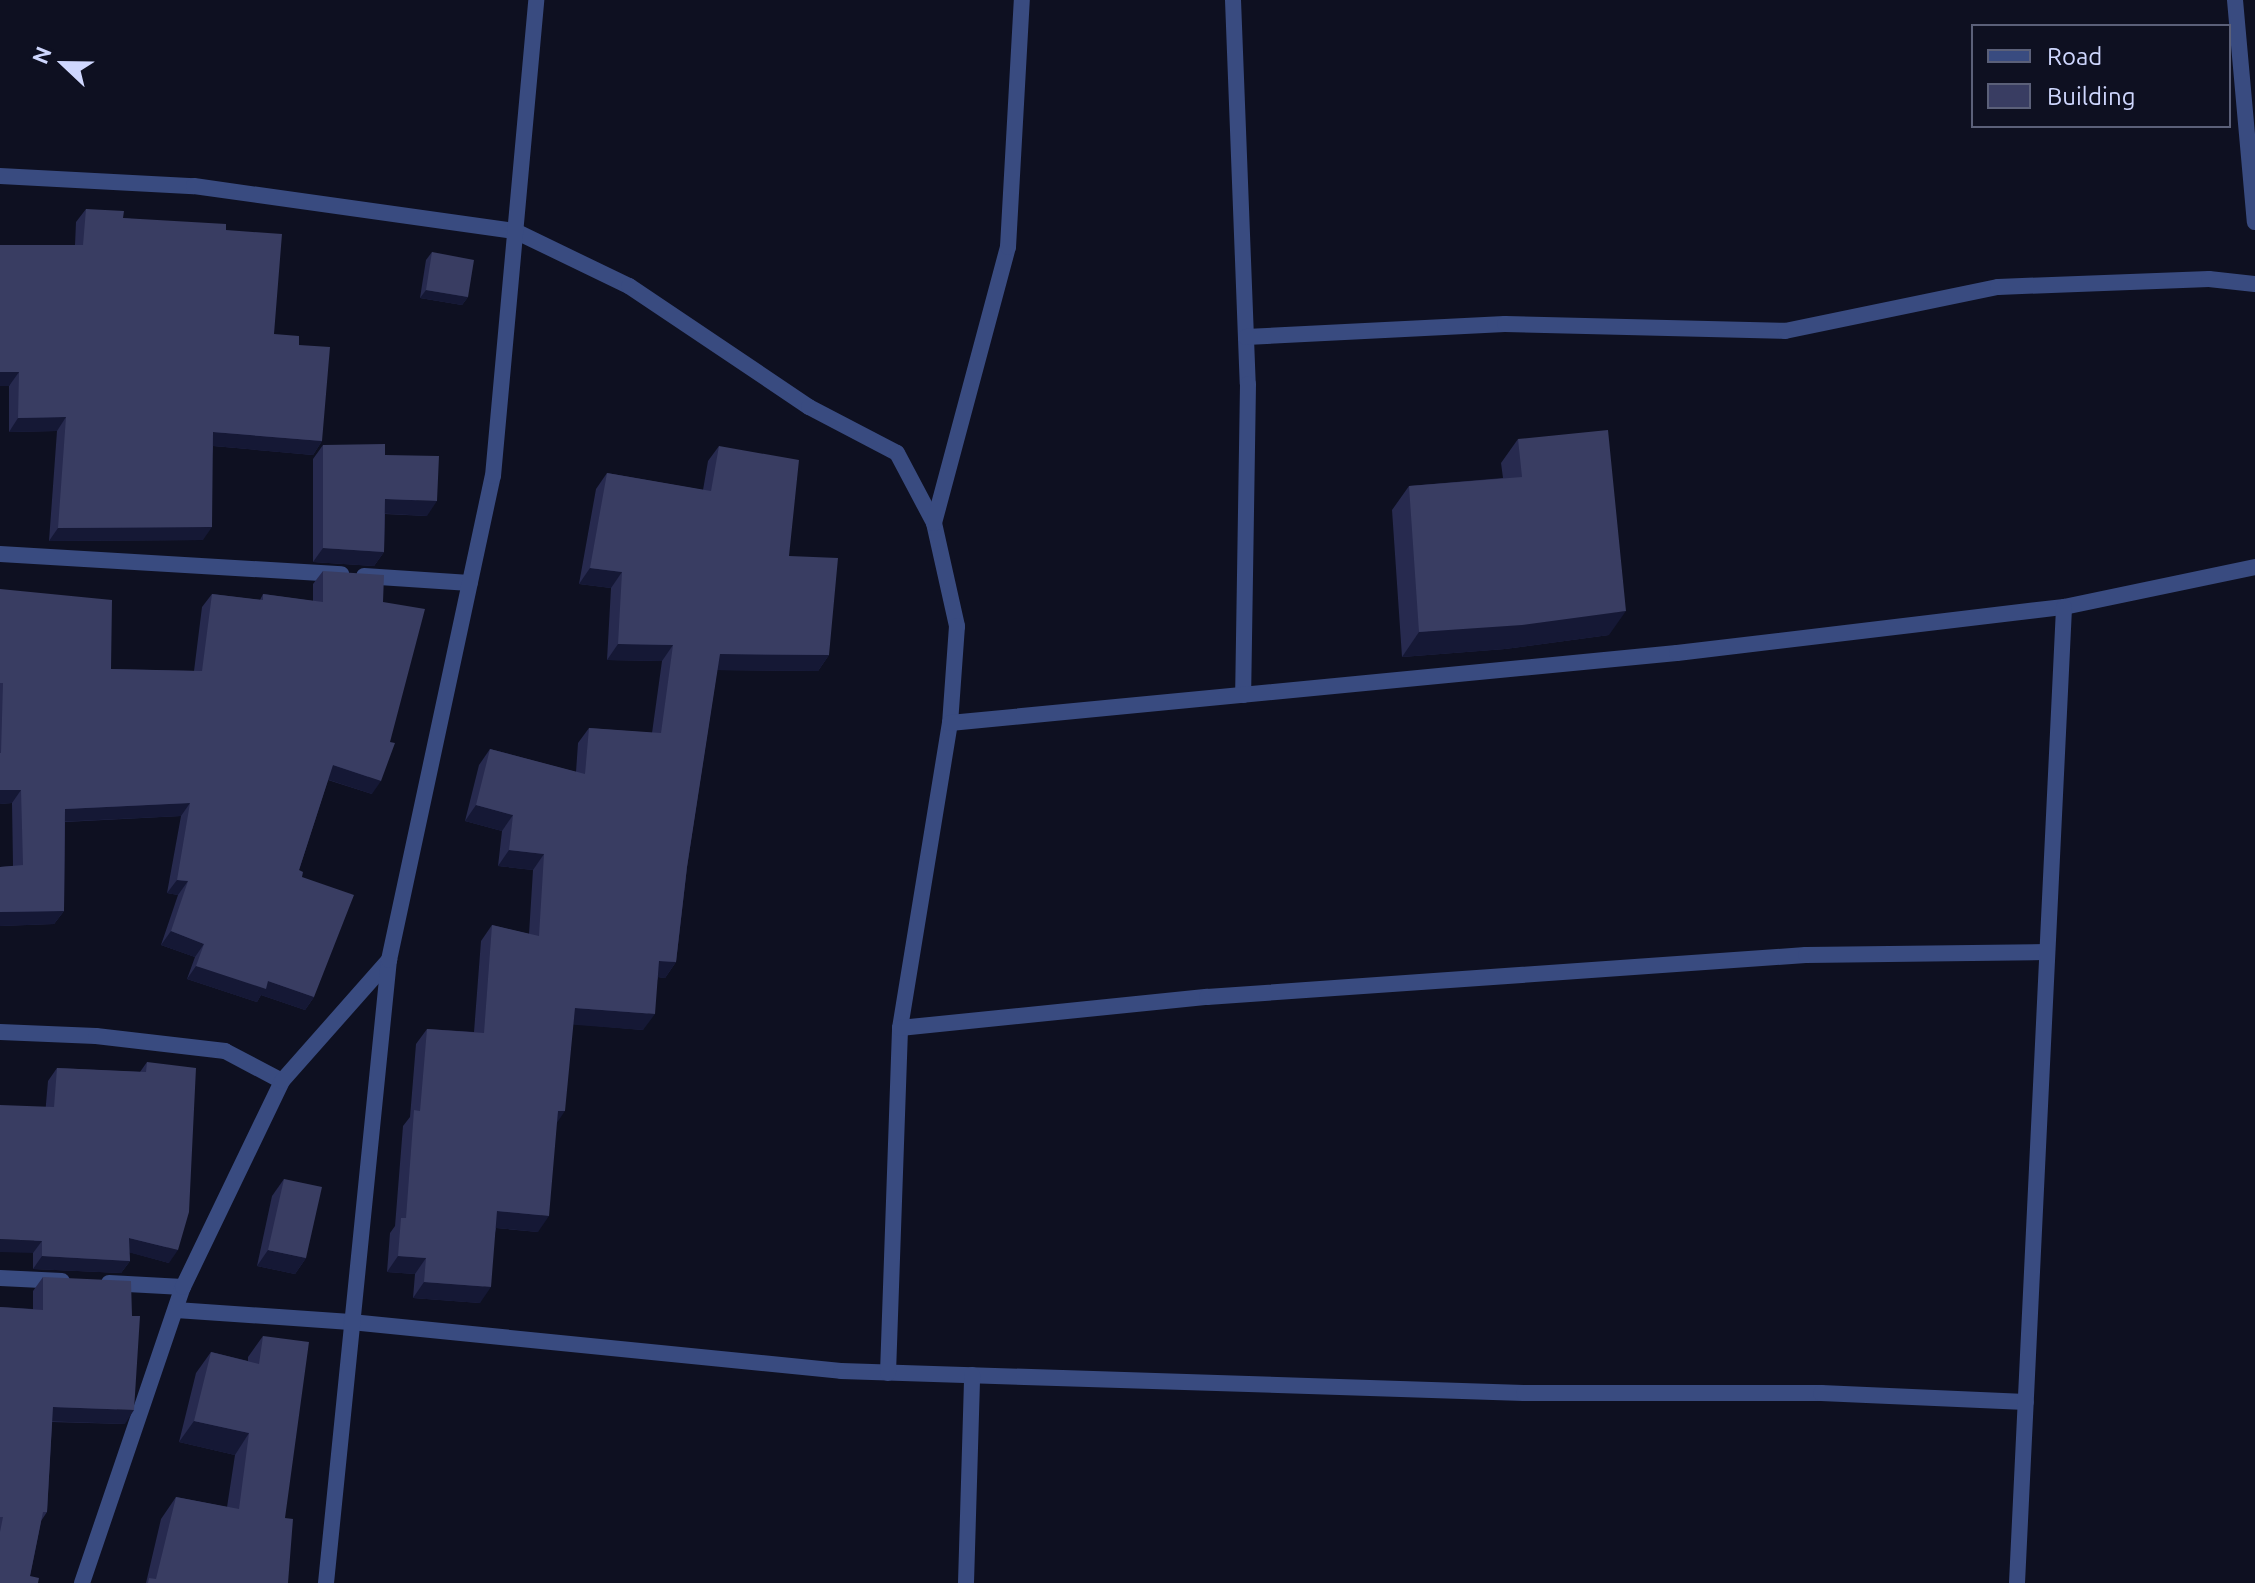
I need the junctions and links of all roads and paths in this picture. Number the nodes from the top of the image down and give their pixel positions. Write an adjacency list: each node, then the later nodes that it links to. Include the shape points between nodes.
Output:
1 (536, 0): 7 (street)
2 (1022, 0): 10 (street, via 1008,247)
3 (1233, 0): 9 (street)
4 (2235, 0): 6 (street)
5 (0, 176): 7 (street, via 194,186)
6 (2255, 222)
7 (515, 231): 10 (street, via 629,286 809,407 897,453); 13 (street, via 493,476)
8 (2255, 284): 9 (street, via 2209,279 1998,287 1785,331 1505,324)
9 (1246, 337): 15 (street)
10 (934, 523): 16 (street, via 957,626)
11 (0, 554): 13 (street)
12 (2255, 567): 14 (street)
13 (470, 583): 18 (street)
14 (2064, 607): 15 (street, via 1677,653); 17 (street)
15 (1243, 695): 16 (street)
16 (950, 723): 19 (street)
17 (2047, 952): 19 (street, via 1806,955 1207,997); 28 (street)
18 (389, 960): 21 (street); 25 (street)
19 (900, 1028): 26 (street)
20 (0, 1032): 21 (street, via 96,1036 225,1051)
21 (282, 1081): 23 (street)
22 (0, 1278): 23 (street)
23 (183, 1287): 24 (street)
24 (176, 1310): 25 (street); 29 (street)
25 (351, 1322): 26 (street); 30 (street)
26 (888, 1373): 27 (street)
27 (972, 1375): 28 (street); 31 (street)
28 (2026, 1402): 32 (street)
29 (82, 1583)
30 (326, 1583)
31 (966, 1583)
32 (2017, 1583)

